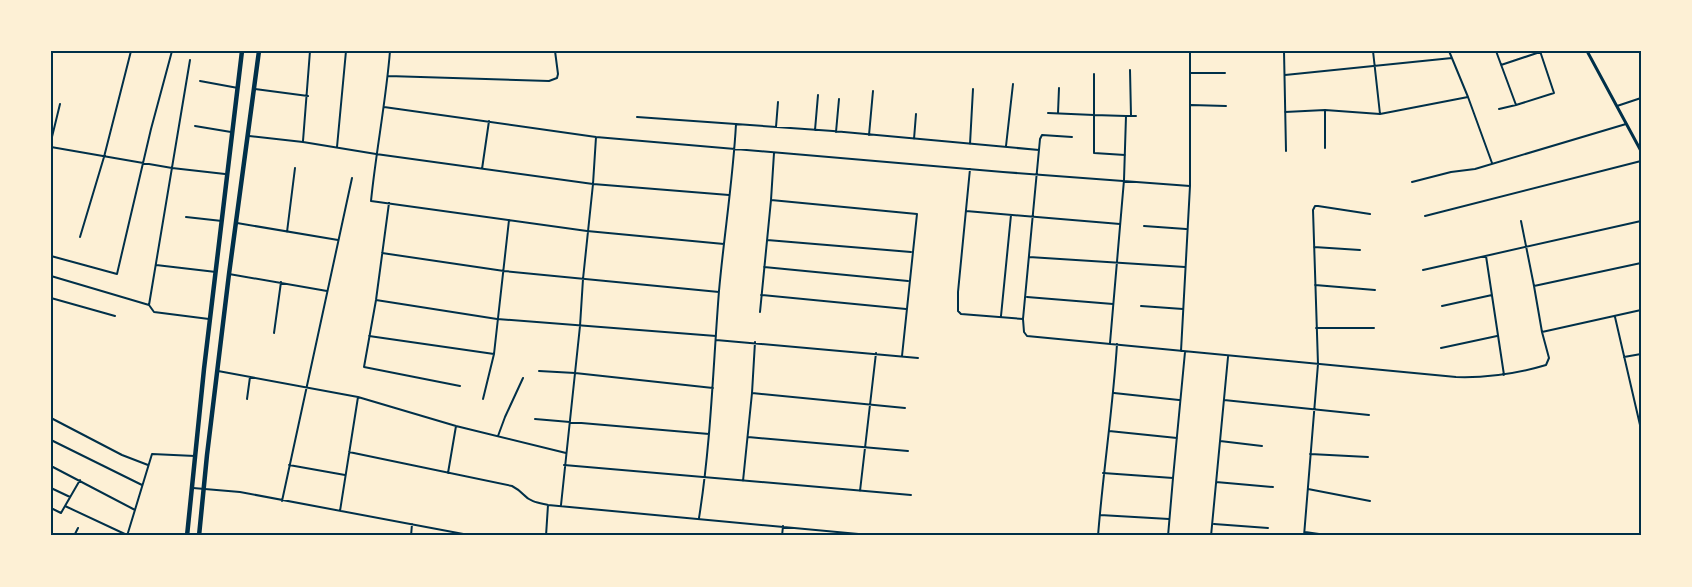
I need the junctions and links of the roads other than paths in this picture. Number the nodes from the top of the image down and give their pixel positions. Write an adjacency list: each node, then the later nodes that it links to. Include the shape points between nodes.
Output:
1 (131, 51): 86 (street)
2 (172, 51): 88 (street)
3 (242, 51): 30 (main road)
4 (259, 51): 32 (main road)
5 (310, 51): 36 (street)
6 (346, 51): 76 (street)
7 (390, 51): 27 (street)
8 (555, 51): 27 (street, via 558,74 549,81)
9 (1190, 51): 23 (street)
10 (1284, 51): 26 (street)
11 (1373, 51): 21 (street)
12 (1449, 51): 18 (street)
13 (1496, 51): 20 (street)
14 (1541, 51): 20 (street); 43 (street, via 1554,93)
15 (1587, 51): 45 (street)
16 (1639, 51): 17 (street)
17 (1641, 55)
18 (1452, 58): 21 (street); 37 (street)
19 (190, 60): 90 (street)
20 (1501, 64): 43 (street)
21 (1374, 67): 26 (street); 53 (street)
22 (1130, 70): 56 (street)
23 (1191, 73): 24 (street); 42 (street)
24 (1225, 73)
25 (1094, 74): 54 (street)
26 (1285, 75): 49 (street)
27 (388, 76): 46 (street)
28 (200, 81): 30 (street)
29 (1013, 84): 77 (street)
30 (239, 88): 65 (main road)
31 (1059, 88): 51 (street)
32 (255, 89): 36 (street); 68 (main road)
33 (973, 89): 74 (street)
34 (873, 91): 67 (street)
35 (818, 95): 64 (street)
36 (308, 96): 73 (street)
37 (1468, 97): 53 (street); 89 (street)
38 (1641, 98): 45 (street)
39 (839, 99): 66 (street)
40 (778, 102): 63 (street)
41 (60, 104): 72 (street)
42 (1191, 105): 44 (street); 100 (street)
43 (1516, 105): 47 (street)
44 (1226, 106)
45 (1617, 106): 61 (street)
46 (384, 107): 59 (street); 84 (street)
47 (1499, 109)
48 (1325, 110): 49 (street); 53 (street); 78 (street)
49 (1285, 112): 81 (street)
50 (1048, 113): 51 (street)
51 (1058, 113): 54 (street)
52 (916, 114): 71 (street)
53 (1380, 114)
54 (1094, 115): 55 (street); 85 (street, via 1094,153)
55 (1126, 116): 56 (street); 85 (street)
56 (1131, 116): 57 (street)
57 (1136, 116)
58 (637, 117): 60 (street)
59 (489, 122): 69 (street); 92 (street)
60 (736, 124): 63 (street); 79 (street)
61 (1627, 124): 82 (street); 89 (street)
62 (195, 126): 65 (street)
63 (776, 127): 64 (street)
64 (815, 130): 66 (street)
65 (233, 132): 95 (main road)
66 (836, 132): 67 (street)
67 (869, 135): 71 (street)
68 (249, 136): 73 (street); 114 (main road)
69 (596, 137): 79 (street); 99 (street)
70 (1072, 138): 80 (street, via 1042,135)
71 (914, 139): 74 (street)
72 (51, 141)
73 (303, 142): 76 (street)
74 (970, 144): 77 (street)
75 (51, 147): 86 (street)
76 (338, 147): 84 (street)
77 (1006, 147): 80 (street)
78 (1325, 148)
79 (735, 149): 83 (street); 101 (street)
80 (1039, 150): 94 (street)
81 (1286, 151)
82 (1641, 151)
83 (774, 153): 93 (street); 102 (street)
84 (376, 154): 92 (street); 103 (street, via 370,201)
85 (1125, 154): 97 (street)
86 (104, 157): 88 (street); 120 (street)
87 (1641, 161): 109 (street)
88 (142, 163): 90 (street); 129 (street, via 117,274)
89 (1492, 163): 98 (street)
90 (172, 168): 95 (street); 134 (street)
91 (295, 168): 119 (street)
92 (483, 169): 99 (street)
93 (970, 169): 94 (street); 104 (street)
94 (1036, 174): 97 (street); 108 (street)
95 (228, 175): 111 (main road)
96 (352, 178): 121 (street)
97 (1124, 180): 100 (street); 115 (street)
98 (1412, 182)
99 (593, 184): 101 (street); 118 (street)
100 (1190, 186): 117 (street)
101 (729, 195): 123 (street)
102 (771, 200): 122 (street); 128 (street, via 917,214)
103 (389, 203): 110 (street); 127 (street)
104 (966, 211): 106 (street); 164 (street, via 958,311)
105 (1370, 214): 124 (street, via 1315,206)
106 (1011, 215): 108 (street); 164 (street)
107 (186, 216): 111 (street)
108 (1033, 216): 115 (street); 131 (street)
109 (1425, 216)
110 (508, 220): 118 (street); 138 (street)
111 (222, 221): 139 (main road)
112 (1521, 221): 125 (street)
113 (1641, 221): 125 (street)
114 (236, 223): 119 (street); 140 (main road)
115 (1120, 224): 133 (street)
116 (1144, 226): 117 (street)
117 (1187, 230): 136 (street)
118 (587, 231): 123 (street); 142 (street)
119 (287, 232): 121 (street)
120 (80, 237)
121 (338, 240): 148 (street)
122 (767, 240): 128 (street); 135 (street)
123 (724, 244): 149 (street)
124 (1314, 247): 126 (street); 145 (street)
125 (1526, 247): 130 (street); 146 (street)
126 (1360, 250)
127 (382, 253): 138 (street); 154 (street)
128 (912, 253): 143 (street)
129 (51, 256)
130 (1486, 256): 137 (street); 151 (street)
131 (1029, 257): 133 (street); 152 (street)
132 (1641, 262): 146 (street)
133 (1117, 264): 136 (street); 155 (street)
134 (156, 265): 139 (street); 156 (street)
135 (764, 267): 143 (street); 150 (street)
136 (1186, 267): 160 (street)
137 (1423, 270)
138 (504, 271): 142 (street); 166 (street)
139 (216, 272): 168 (main road)
140 (229, 274): 144 (street); 191 (main road)
141 (51, 276): 156 (street)
142 (583, 279): 149 (street); 169 (street)
143 (909, 281): 159 (street)
144 (281, 282): 148 (street); 173 (street)
145 (1315, 285): 147 (street); 170 (street)
146 (1534, 286): 172 (street)
147 (1375, 290)
148 (327, 291): 198 (street)
149 (719, 292): 176 (street)
150 (761, 295): 159 (street); 162 (street)
151 (1492, 295): 158 (street); 175 (street)
152 (1025, 297): 155 (street); 167 (street)
153 (51, 298): 163 (street)
154 (376, 300): 166 (street); 174 (street)
155 (1113, 304): 178 (street)
156 (149, 306): 168 (street, via 154,312)
157 (1141, 306): 160 (street)
158 (1442, 306)
159 (906, 309): 186 (street)
160 (1183, 309): 181 (street)
161 (1641, 310): 165 (street)
162 (759, 312)
163 (115, 316)
164 (1001, 316): 167 (street)
165 (1615, 316): 172 (street); 188 (street)
166 (497, 319): 169 (street); 184 (street)
167 (1023, 319): 178 (street, via 1027,336)
168 (211, 320): 229 (main road)
169 (580, 326): 176 (street); 193 (street)
170 (1316, 328): 171 (street); 190 (street)
171 (1374, 328)
172 (1542, 332): 194 (street, via 1547,363)
173 (274, 333)
174 (369, 336): 184 (street); 197 (street, via 364,367)
175 (1498, 336): 180 (street); 194 (street)
176 (716, 338): 177 (street); 199 (street)
177 (756, 342): 183 (street); 200 (street)
178 (1110, 343): 179 (street)
179 (1117, 344): 181 (street); 201 (street)
180 (1441, 348)
181 (1180, 351): 182 (street)
182 (1185, 352): 187 (street); 205 (street)
183 (876, 353): 186 (street); 207 (street)
184 (494, 354): 204 (street)
185 (1641, 354): 188 (street)
186 (902, 356): 189 (street)
187 (1228, 356): 190 (street); 206 (street)
188 (1624, 357): 214 (street)
189 (918, 358)
190 (1318, 364): 194 (street, via 1456,377); 209 (street)
191 (218, 371): 195 (street); 247 (main road)
192 (539, 371): 193 (street)
193 (575, 373): 199 (street); 213 (street)
194 (1504, 375)
195 (250, 377): 198 (street); 203 (street)
196 (523, 378): 218 (street)
197 (460, 386)
198 (306, 387): 202 (street); 232 (street)
199 (713, 388): 217 (street)
200 (752, 393): 207 (street); 219 (street)
201 (1114, 393): 205 (street); 216 (street)
202 (358, 397): 215 (street); 226 (street)
203 (247, 399)
204 (483, 399)
205 (1181, 400): 220 (street)
206 (1224, 400): 209 (street); 222 (street)
207 (869, 405): 208 (street); 223 (street)
208 (905, 408)
209 (1314, 409): 210 (street); 228 (street)
210 (1369, 415)
211 (51, 418): 231 (street)
212 (535, 420): 213 (street)
213 (570, 422): 217 (street); 227 (street)
214 (1640, 425)
215 (456, 426): 218 (street); 235 (street)
216 (1109, 430): 220 (street); 236 (street)
217 (709, 434): 238 (street)
218 (498, 436): 227 (street)
219 (748, 437): 223 (street); 241 (street)
220 (1177, 438): 239 (street)
221 (51, 440): 243 (street)
222 (1220, 441): 224 (street); 242 (street)
223 (865, 446): 225 (street); 249 (street)
224 (1262, 447)
225 (908, 451)
226 (349, 452): 235 (street); 237 (street)
227 (566, 453): 233 (street)
228 (1310, 454): 230 (street); 248 (street)
229 (195, 456): 231 (street, via 152,454); 244 (main road)
230 (1368, 457)
231 (148, 465): 243 (street)
232 (289, 465): 237 (street); 252 (street)
233 (564, 465): 238 (street); 256 (street)
234 (51, 466): 240 (street)
235 (448, 473): 254 (street, via 513,486 525,497)
236 (1103, 473): 239 (street); 260 (street)
237 (345, 475): 259 (street)
238 (705, 477): 241 (street); 261 (street)
239 (1173, 478): 262 (street)
240 (80, 480): 251 (street); 258 (street)
241 (743, 481): 249 (street)
242 (1216, 482): 245 (street); 264 (street)
243 (142, 485): 258 (street)
244 (192, 487): 247 (street); 272 (main road)
245 (1273, 487)
246 (51, 488): 251 (street)
247 (203, 489): 252 (street); 273 (main road)
248 (1308, 489): 253 (street); 269 (street)
249 (860, 491): 250 (street)
250 (911, 495)
251 (70, 497): 255 (street)
252 (282, 501): 259 (street)
253 (1370, 501)
254 (548, 505): 256 (street); 276 (street)
255 (65, 506): 257 (street, via 61,513); 270 (street)
256 (561, 506): 261 (street)
257 (51, 508)
258 (135, 510): 270 (street)
259 (340, 511): 263 (street)
260 (1100, 515): 262 (street); 280 (street)
261 (699, 518): 265 (street)
262 (1169, 519): 281 (street)
263 (412, 524): 274 (street); 275 (street)
264 (1213, 524): 267 (street); 282 (street)
265 (783, 526): 268 (street); 277 (street)
266 (78, 528): 271 (street)
267 (1268, 528)
268 (816, 530): 278 (street); 279 (street)
269 (1305, 534): 283 (street)
270 (127, 535)
271 (74, 536)
272 (187, 536)
273 (199, 536)
274 (411, 536)
275 (474, 536)
276 (546, 536)
277 (782, 536)
278 (815, 536)
279 (880, 536)
280 (1098, 536)
281 (1168, 536)
282 (1211, 536)
283 (1334, 536)

